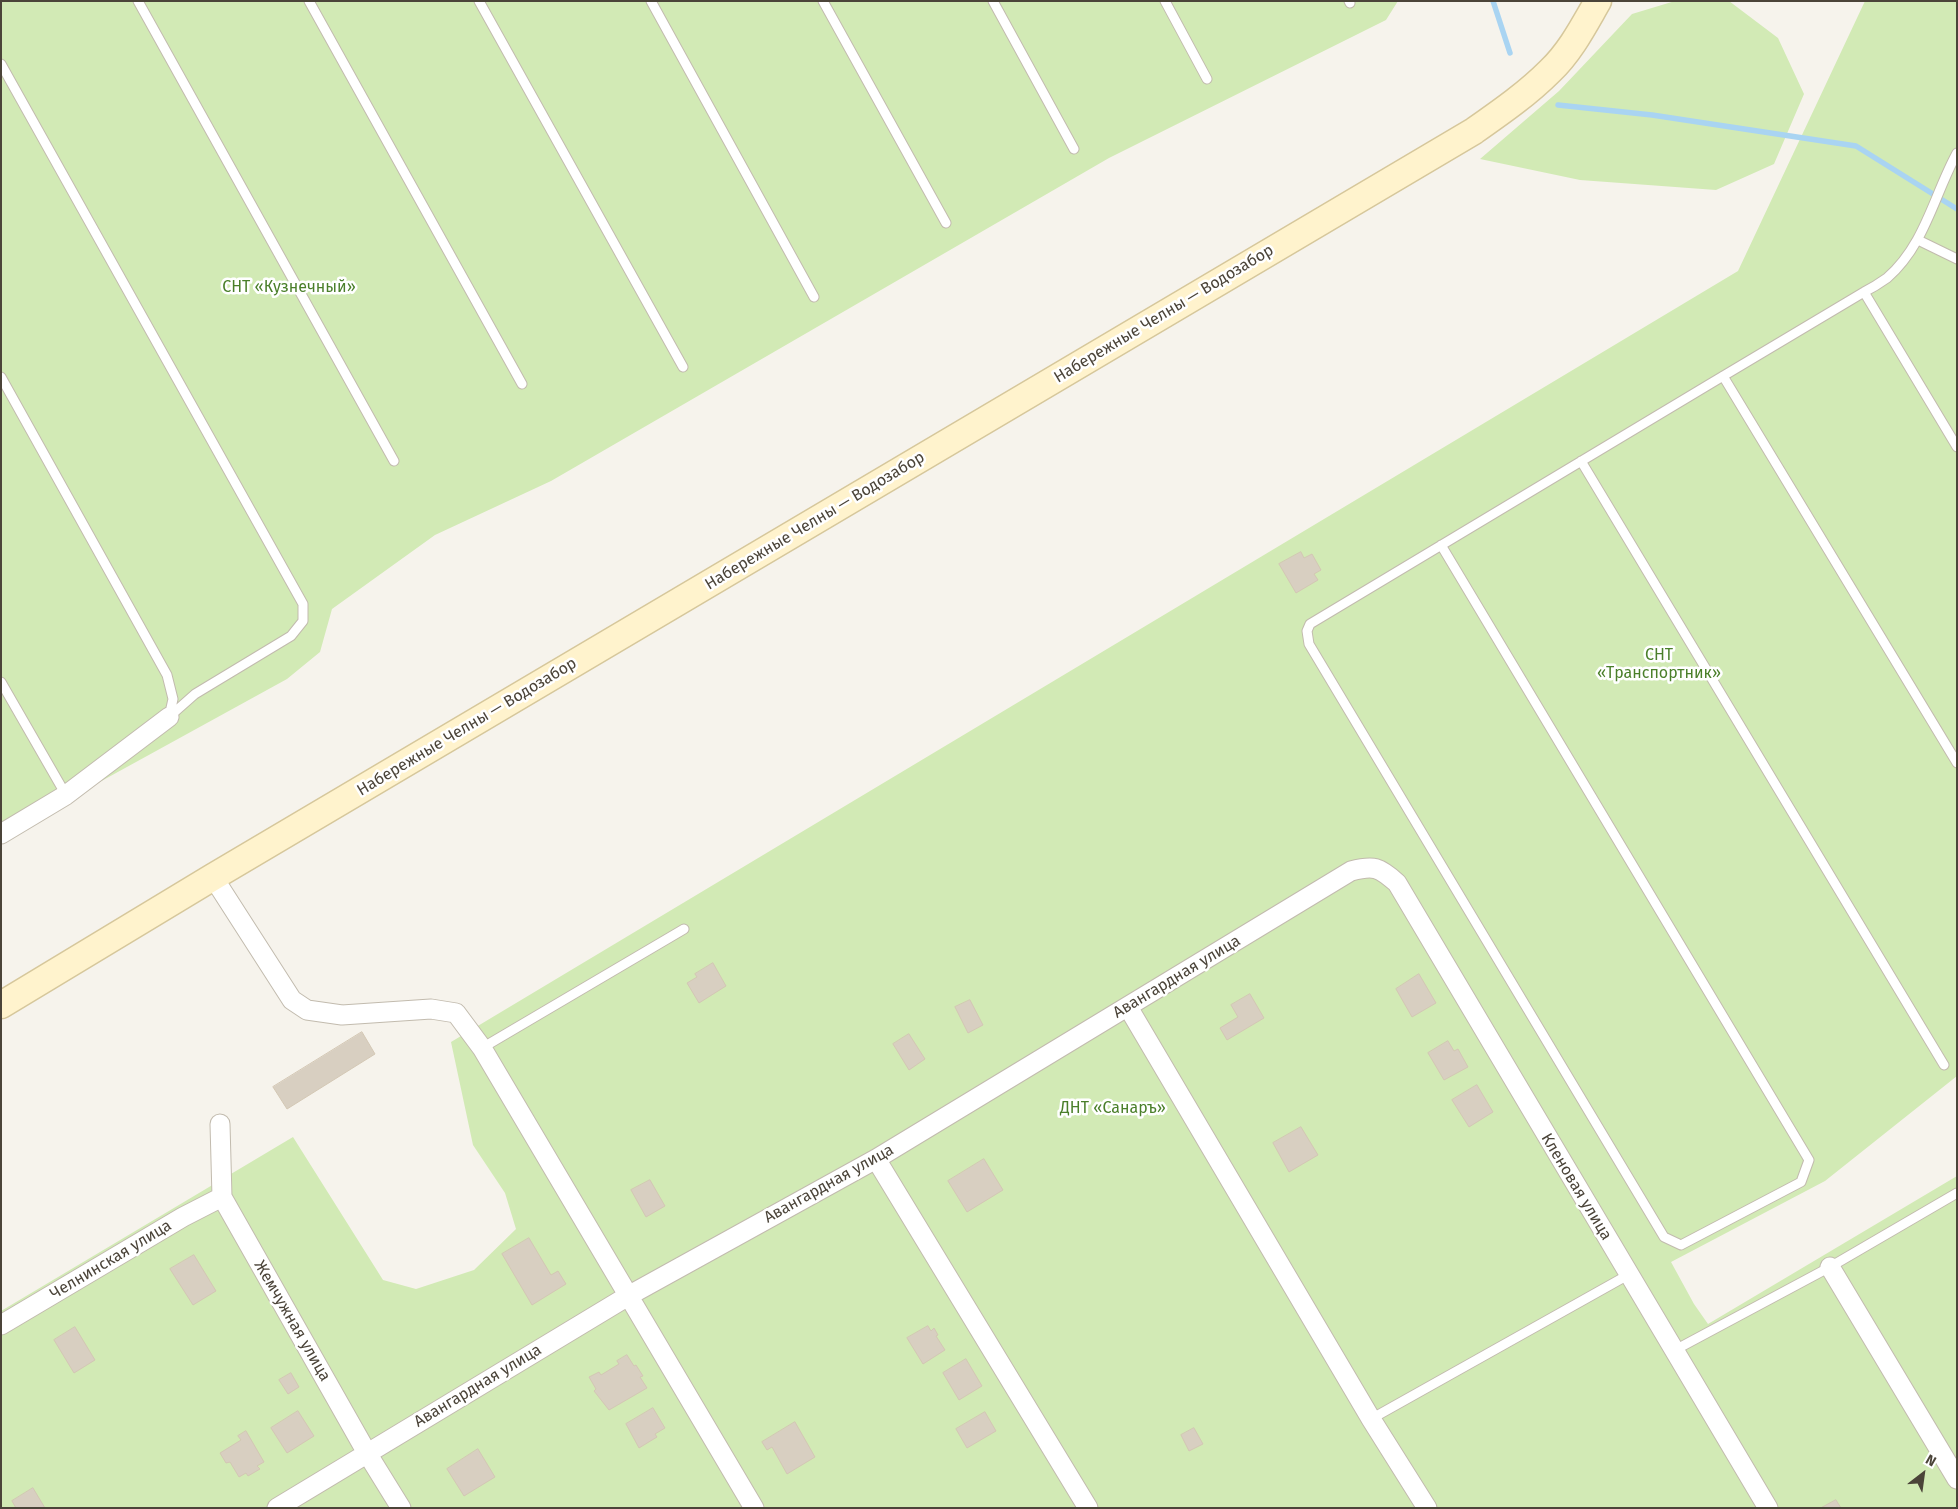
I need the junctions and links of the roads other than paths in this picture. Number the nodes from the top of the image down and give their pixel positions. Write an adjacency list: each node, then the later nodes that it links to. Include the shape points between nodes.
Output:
1 (138, 1): 24 (lane)
2 (309, 1): 22 (lane)
3 (479, 1): 19 (lane)
4 (650, 1): 18 (lane)
5 (822, 1): 14 (lane)
6 (993, 1): 11 (lane)
7 (1165, 1): 10 (lane)
8 (1598, 1): 33 (main road, Набережные Челны — Водозабор, via 1576,40 1552,70 1474,130)
9 (1, 64): 28 (lane, via 303,604 303,621 291,636 195,694)
10 (1207, 79)
11 (1074, 149)
12 (1957, 153): 13 (lane)
13 (1953, 167): 15 (lane)
14 (946, 223)
15 (1918, 240): 16 (lane); 17 (lane, via 1886,278)
16 (1957, 259)
17 (1864, 292): 21 (lane); 23 (lane)
18 (814, 297)
19 (683, 367)
20 (1, 376): 28 (lane, via 167,676 173,699)
21 (1723, 376): 25 (lane); 29 (lane)
22 (522, 384)
23 (1957, 447)
24 (394, 461)
25 (1581, 461): 26 (lane); 38 (lane)
26 (1441, 545): 26 (lane, via 1809,1160 1801,1182 1681,1245 1664,1237 1309,644 1307,631 1310,624)
27 (1, 682): 30 (lane)
28 (169, 717): 30 (street)
29 (1957, 763)
30 (66, 795): 31 (street)
31 (1, 834)
32 (1382, 870): 36 (street, Авангардная улица, via 1369,867 1351,871); 44 (street, Кленовая улица, via 1397,883)
33 (213, 877): 35 (main road, Набережные Челны — Водозабор); 37 (street, via 292,1000 307,1010 342,1015 432,1009 456,1013)
34 (684, 929): 37 (lane)
35 (1, 1005)
36 (1128, 1007): 40 (street, Авангардная улица); 48 (street)
37 (482, 1048): 45 (street)
38 (1944, 1065)
39 (220, 1124): 42 (street, Жемчужная улица)
40 (876, 1159): 45 (street, Авангардная улица); 54 (street)
41 (1957, 1193): 43 (lane)
42 (222, 1197): 46 (street, Челнинская улица); 49 (street, Жемчужная улица)
43 (1830, 1268): 47 (lane); 50 (street)
44 (1628, 1275): 47 (street, Кленовая улица); 48 (lane)
45 (628, 1296): 49 (street, Авангардная улица); 53 (street)
46 (1, 1325)
47 (1675, 1350): 56 (street, Кленовая улица)
48 (1371, 1419): 55 (street)
49 (367, 1453): 51 (street, Авангардная улица); 52 (street, Жемчужная улица)
50 (1957, 1479)
51 (277, 1508)
52 (401, 1508)
53 (754, 1508)
54 (1088, 1508)
55 (1426, 1508)
56 (1768, 1508)

